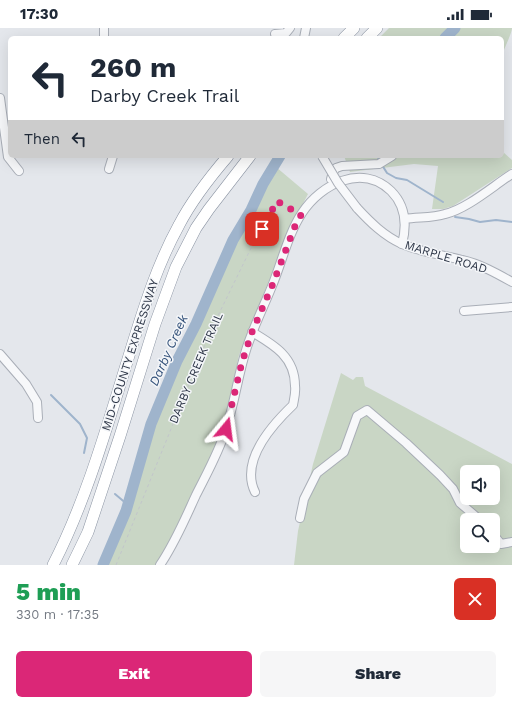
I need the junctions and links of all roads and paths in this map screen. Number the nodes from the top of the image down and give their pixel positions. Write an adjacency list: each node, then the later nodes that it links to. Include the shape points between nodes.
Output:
1 (290, 28): 4 (street, via 286,33)
2 (354, 28): 5 (highway)
3 (377, 28): 6 (highway)
4 (275, 34)
5 (346, 36)
6 (369, 36)
7 (0, 98): 8 (street)
8 (8, 157)
9 (9, 158): 16 (street)
10 (112, 158): 15 (street)
11 (226, 158): 33 (highway, MID-COUNTY EXPRESSWAY, via 197,196 166,250 149,292 77,513)
12 (248, 158): 34 (highway, MID-COUNTY EXPRESSWAY, via 196,228 176,267 88,532)
13 (323, 158): 21 (street, MARPLE ROAD, bridge, via 357,208 380,230)
14 (389, 158): 18 (street, via 381,163 336,168)
15 (109, 169)
16 (19, 171)
17 (512, 174): 20 (street, via 453,212 440,216)
18 (331, 186): 19 (street, via 312,200); 20 (street, via 354,178 373,179 395,194 403,208)
19 (301, 215): 25 (street); 35 (path, DARBY CREEK TRAIL, via 277,201 254,242 211,330)
20 (405, 219): 21 (street, via 406,229)
21 (402, 244): 22 (street, MARPLE ROAD, via 478,265)
22 (512, 282)
23 (512, 307): 24 (street)
24 (464, 311)
25 (252, 332): 28 (street, via 286,357 293,371 296,386 293,405 264,438 255,455 252,470 252,486); 36 (street, via 221,443 178,536)
26 (0, 354): 27 (street, via 26,384 37,402)
27 (38, 418)
28 (255, 492)
29 (472, 513): 30 (street, via 460,503 453,489 440,475 366,410 357,416 344,452 317,473 304,499)
30 (300, 518)
31 (512, 542): 32 (street)
32 (500, 543)
33 (53, 565)
34 (72, 565)
35 (116, 565)
36 (160, 565)

